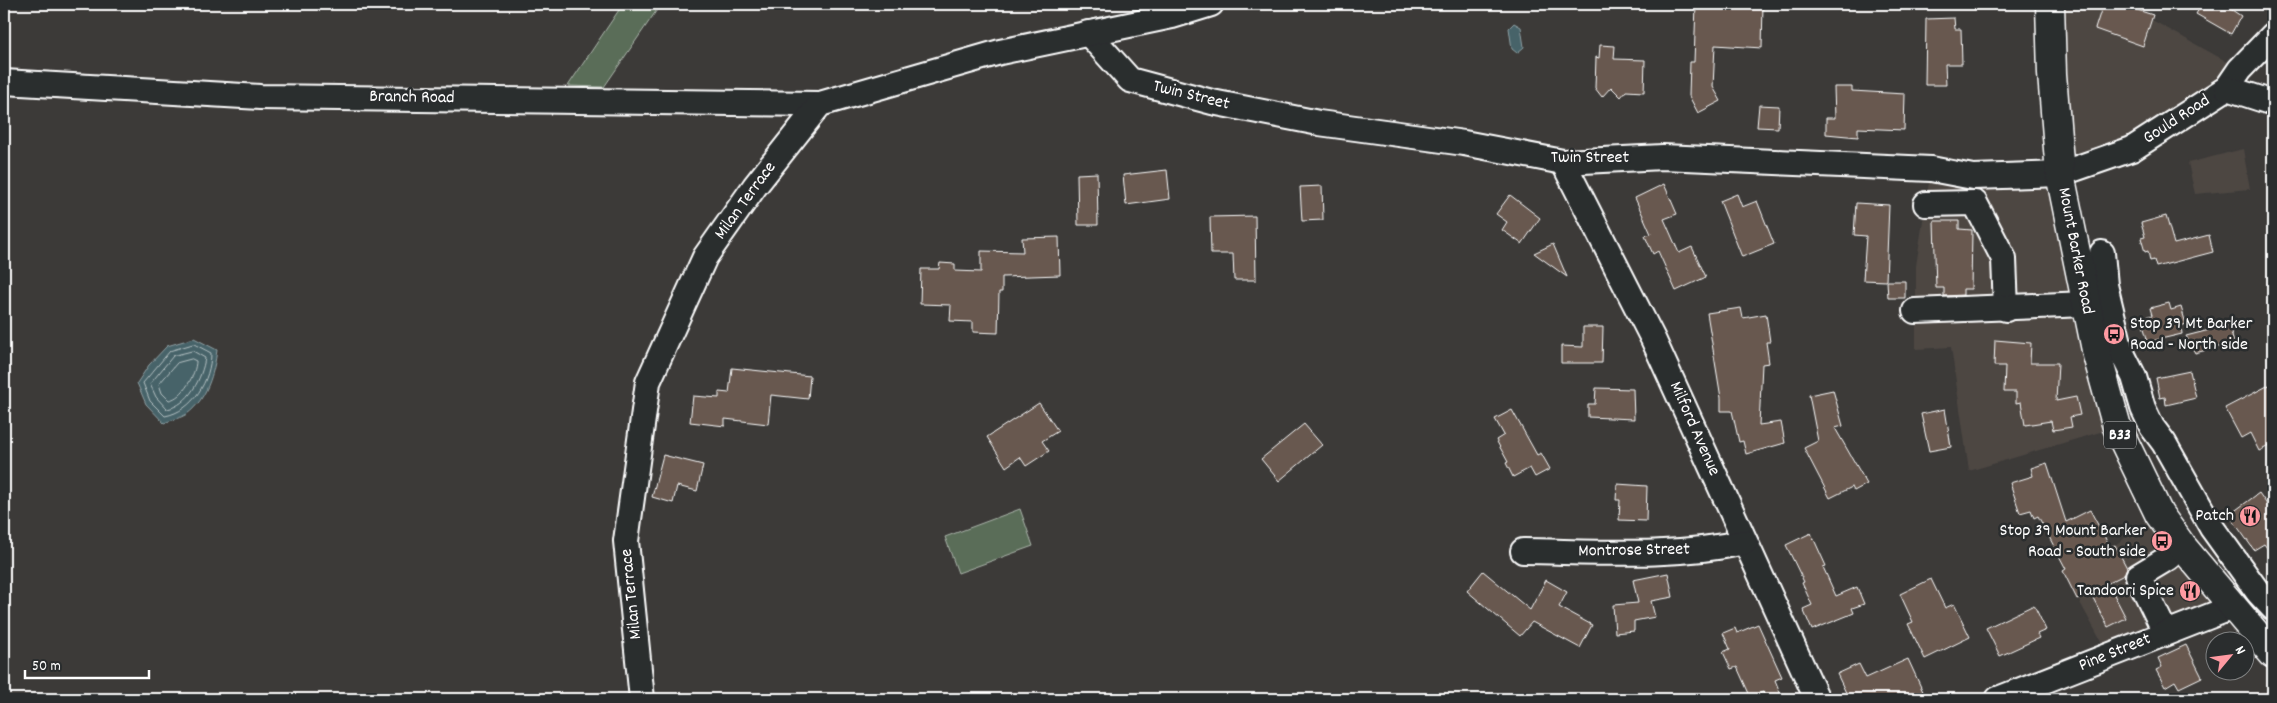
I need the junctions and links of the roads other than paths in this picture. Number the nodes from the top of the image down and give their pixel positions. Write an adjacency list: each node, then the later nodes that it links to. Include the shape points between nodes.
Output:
1 (1211, 4): 3 (street, via 1172,16)
2 (2050, 4): 10 (main road, Mount Barker Road / B33)
3 (1088, 33): 8 (street, via 1000,52); 9 (street, Twin Street, via 1130,80 1212,102 1319,123)
4 (2272, 36): 6 (street, Gould Road)
5 (4, 82): 8 (street, Branch Road, via 260,97)
6 (2226, 88): 7 (street); 10 (street, Gould Road, via 2132,149)
7 (2273, 102)
8 (820, 104): 25 (street, Milan Terrace, via 755,186 705,257 648,382 626,541)
9 (1563, 162): 11 (street, Twin Street, via 1663,157 1931,168); 18 (street, Milford Avenue, via 1653,339)
10 (2060, 174): 11 (street, Twin Street); 15 (main road, Mount Barker Road / B33)
11 (1973, 178): 12 (street)
12 (1975, 203): 13 (street); 16 (street, via 2004,259)
13 (1926, 204)
14 (2102, 252): 15 (street, Mount Barker Road)
15 (2091, 293): 16 (street); 19 (main road, Mount Barker Road / B33, via 2096,355 2116,427 2159,514); 22 (street, Mount Barker Road, via 2134,377 2152,427 2212,528)
16 (2006, 309): 17 (street)
17 (1915, 311)
18 (1745, 542): 20 (street, Montrose Street, via 1717,548 1633,553); 26 (street, Milford Avenue)
19 (2182, 546): 21 (main road, Mount Barker Road / B33); 23 (street, via 2138,576)
20 (1523, 551)
21 (2233, 607): 23 (street, Pine Street); 24 (main road, Mount Barker Road / B33)
22 (2273, 608)
23 (2165, 632): 27 (street, Pine Street)
24 (2268, 635)
25 (642, 699)
26 (1817, 699)
27 (1998, 699)

